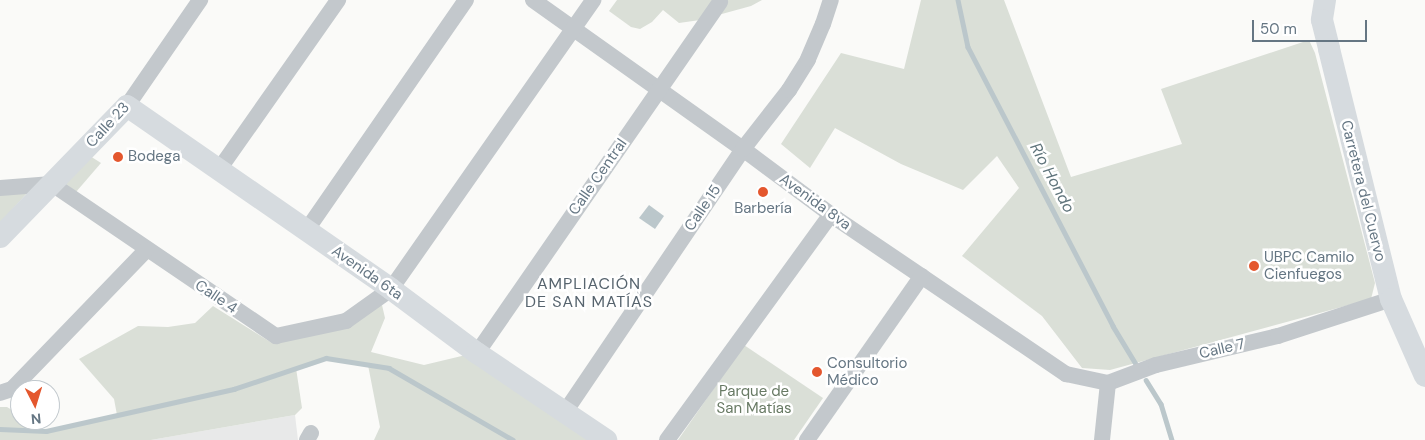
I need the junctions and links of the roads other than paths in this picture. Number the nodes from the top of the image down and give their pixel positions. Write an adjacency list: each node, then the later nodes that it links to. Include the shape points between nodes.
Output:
1 (200, 0): 11 (street, Calle 23)
2 (338, 0): 13 (street)
3 (466, 0): 17 (street)
4 (533, 0): 9 (street, Avenida 8va)
5 (593, 0): 9 (street, Calle 4)
6 (831, 0): 12 (street, Calle 15, via 808,59)
7 (1325, 0): 22 (street, Carretera del Cuervo, via 1322,20)
8 (720, 2): 10 (street, Calle Central)
9 (573, 28): 10 (street, Avenida 8va); 21 (street, Calle 4)
10 (659, 89): 12 (street, Avenida 8va); 23 (street, Calle Central)
11 (127, 106): 13 (street, Avenida 6ta); 14 (street, Calle 23)
12 (743, 149): 16 (street, Avenida 8va); 27 (street, Calle 15)
13 (218, 171): 17 (street, Avenida 6ta)
14 (52, 184): 15 (street); 18 (street, Calle 23); 19 (street, Calle 4)
15 (0, 188)
16 (831, 214): 20 (street, Avenida 8va); 29 (street)
17 (306, 231): 21 (street, Avenida 6ta)
18 (0, 237)
19 (146, 250): 21 (street, Calle 4, via 276,336 346,321); 26 (street, via 12,389)
20 (922, 276): 25 (street, Avenida 8va, via 1066,374); 30 (street)
21 (391, 289): 23 (street, Avenida 6ta)
22 (1390, 299): 24 (street, Carretera del Cuervo); 25 (street, Calle 7, via 1278,336 1156,365)
23 (477, 353): 27 (street, Avenida 6ta)
24 (1425, 376)
25 (1108, 383): 31 (street)
26 (0, 393)
27 (565, 412): 28 (street, Avenida 6ta)
28 (606, 440)
29 (667, 440)
30 (807, 440)
31 (1102, 440)

